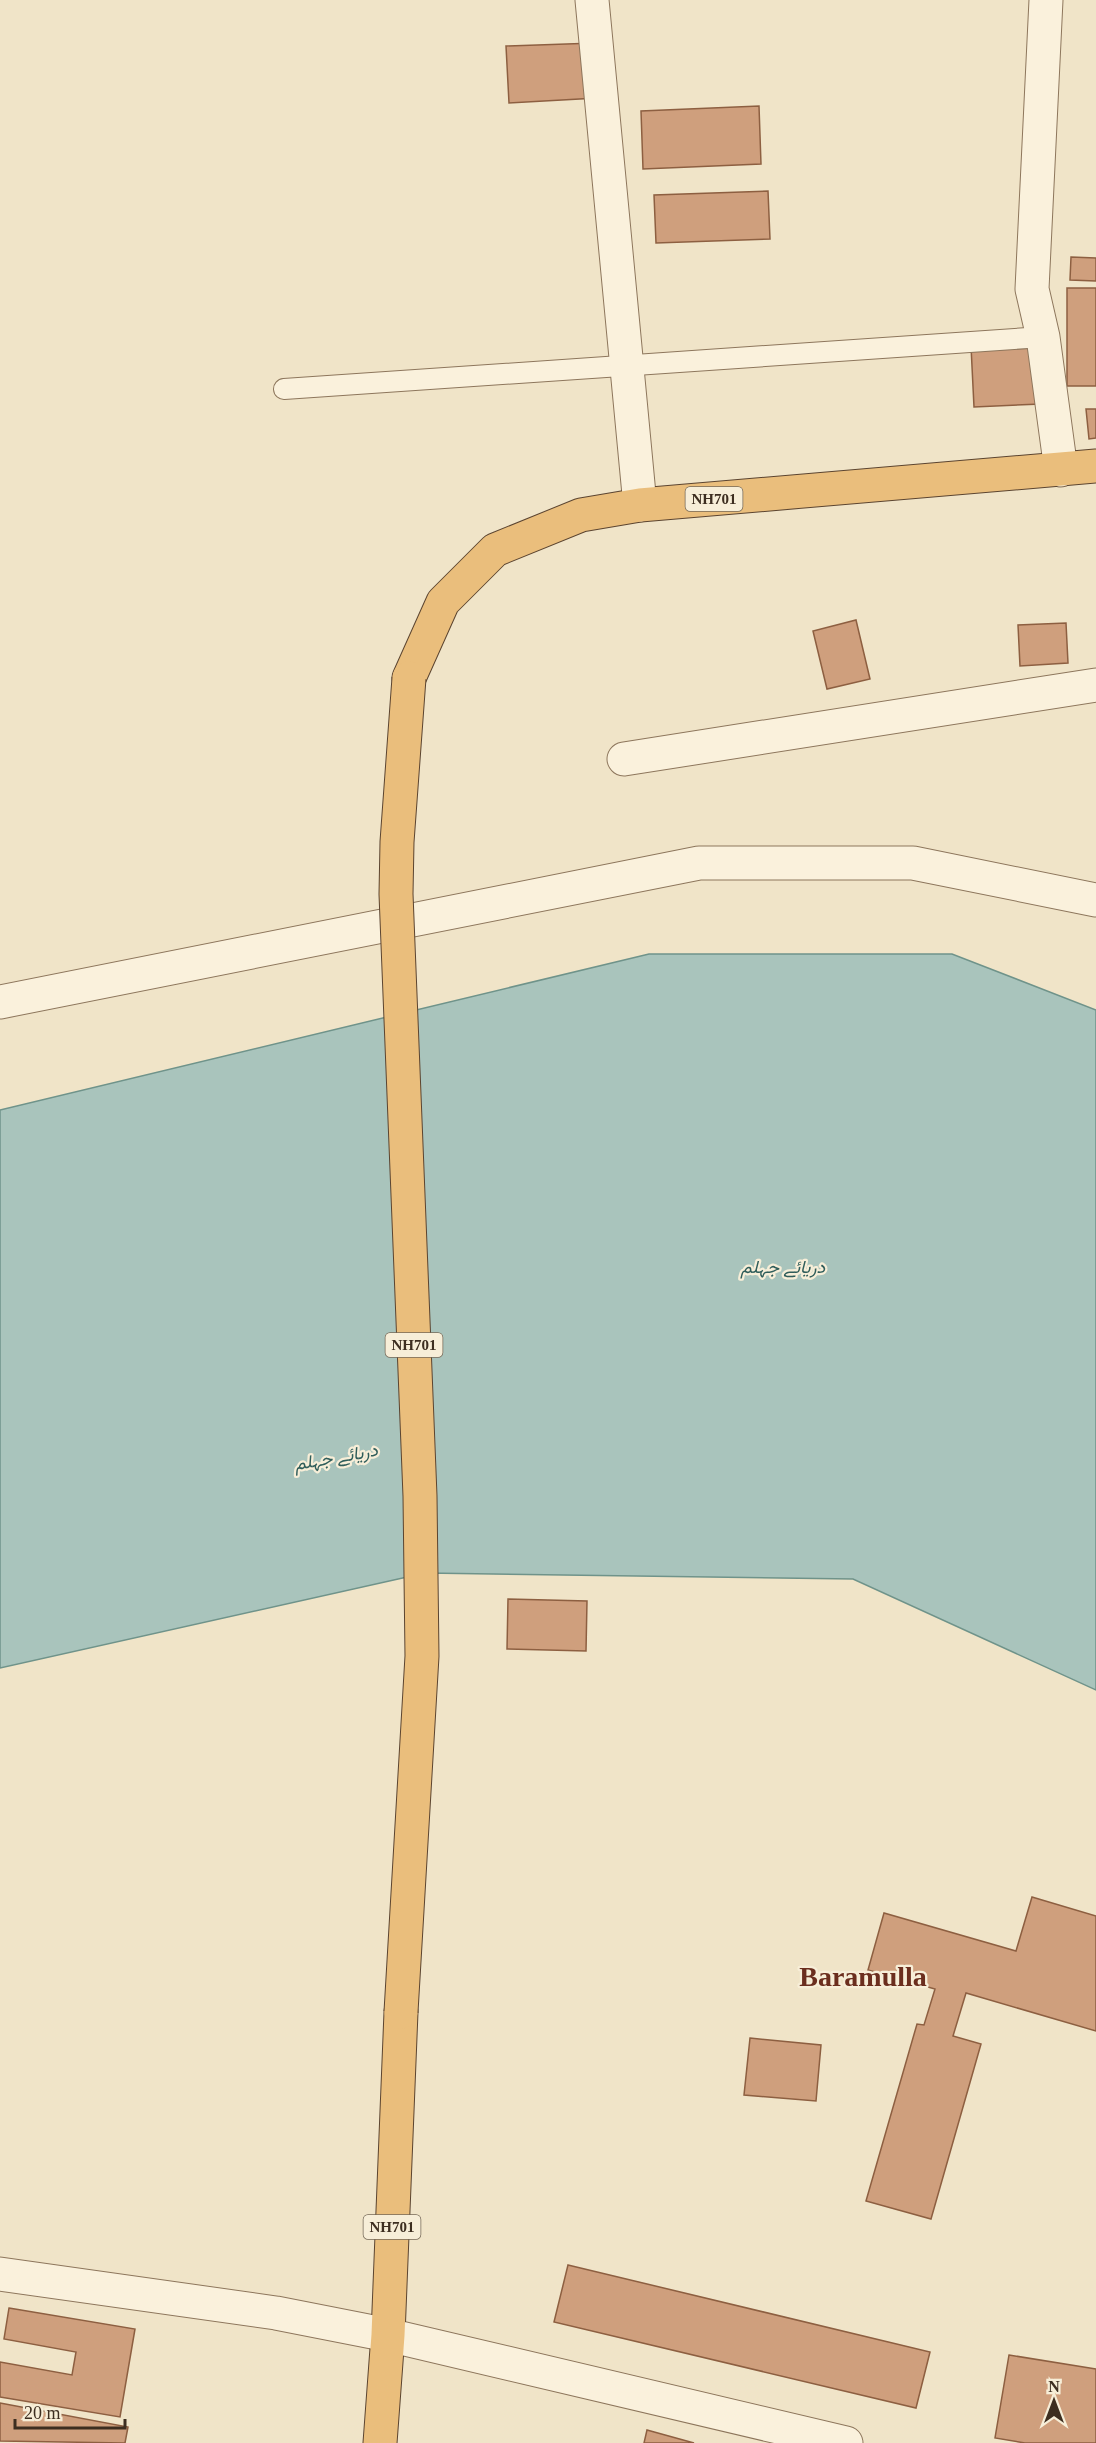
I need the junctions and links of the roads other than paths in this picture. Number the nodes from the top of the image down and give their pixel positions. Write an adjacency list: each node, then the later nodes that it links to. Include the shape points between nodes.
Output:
1 (592, 0): 4 (street)
2 (1046, 0): 3 (street, via 1032,289)
3 (1043, 337): 4 (lane); 7 (street)
4 (627, 365): 5 (lane); 8 (street)
5 (284, 389)
6 (1096, 466): 7 (highway, NH701)
7 (1060, 470): 8 (highway, NH701)
8 (640, 505): 14 (highway, NH701, bridge, via 581,515 495,550 443,602 409,678 396,894 420,1496 422,1656 401,2012)
9 (1096, 685): 10 (street)
10 (624, 759)
11 (1096, 900): 12 (street, via 913,863 699,863)
12 (0, 1002)
13 (0, 2274): 14 (street, via 276,2313)
14 (388, 2335): 15 (highway, NH701); 16 (street)
15 (380, 2443)
16 (846, 2443)

